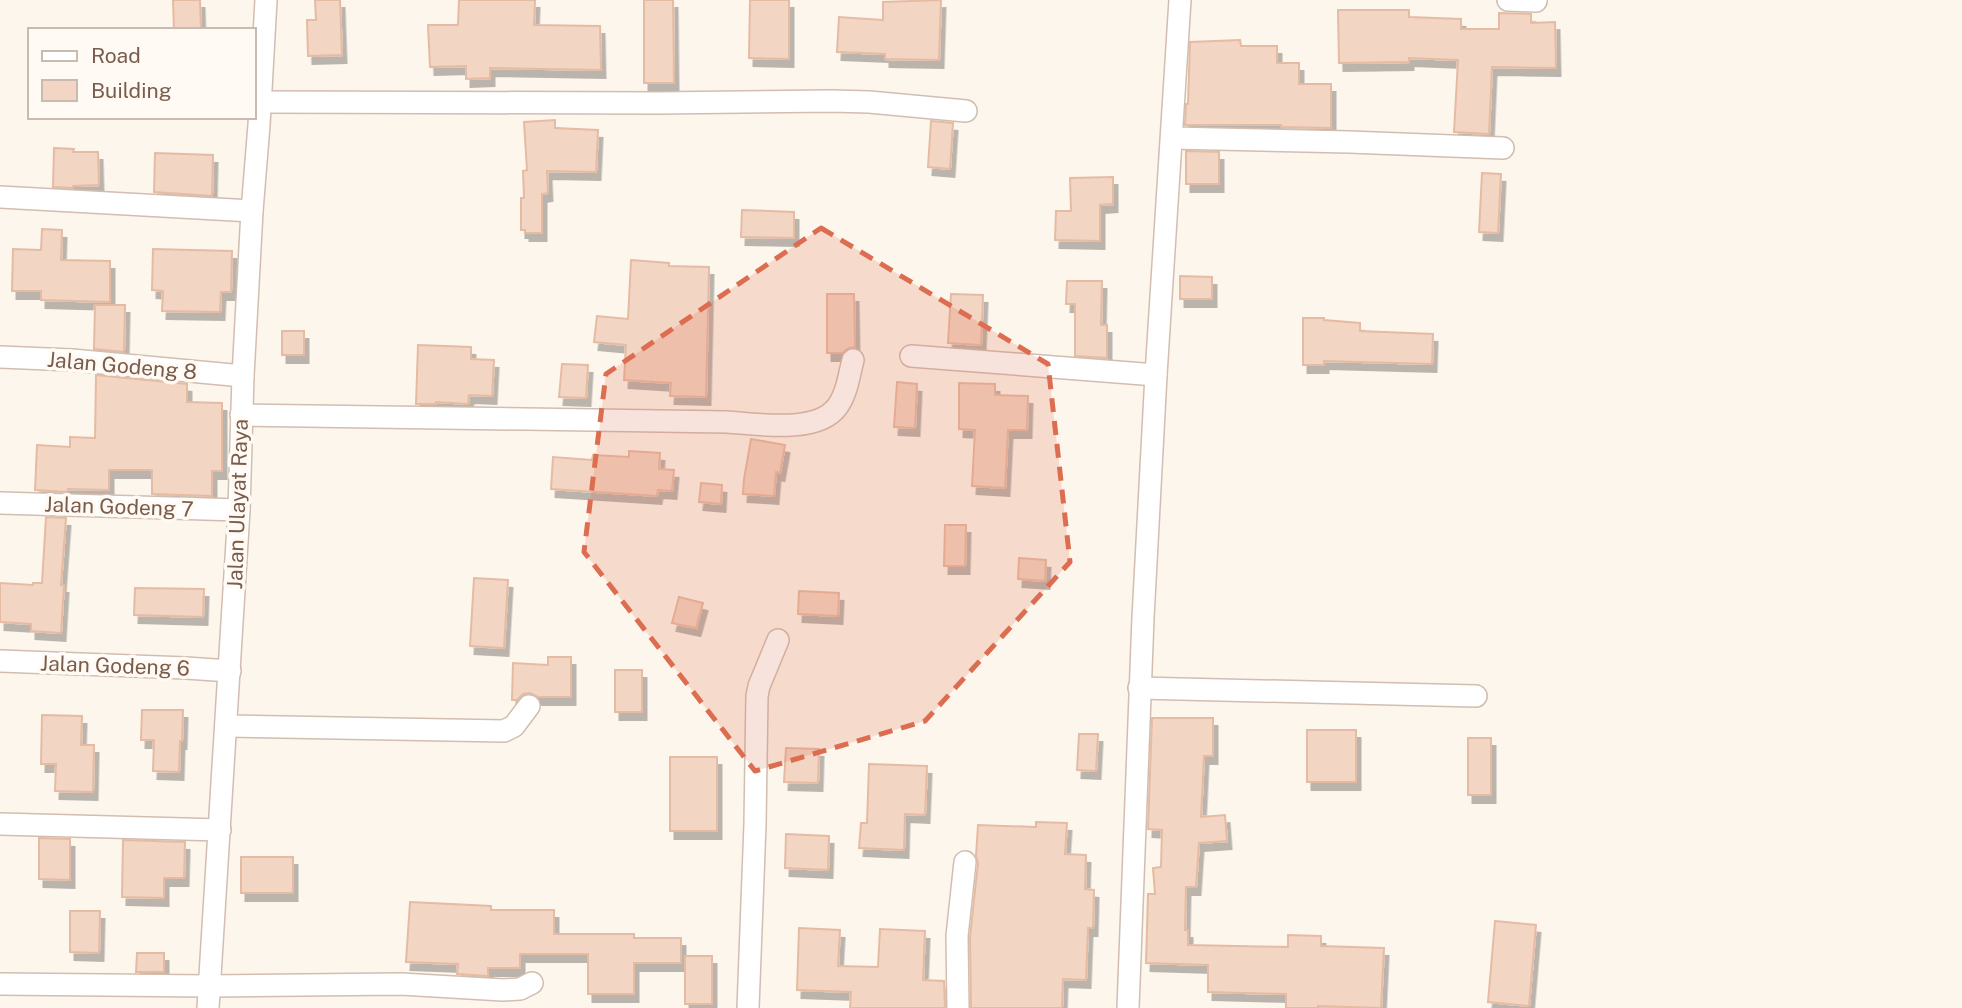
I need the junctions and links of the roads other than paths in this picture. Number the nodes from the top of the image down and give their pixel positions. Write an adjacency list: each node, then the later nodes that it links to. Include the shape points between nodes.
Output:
1 (267, 0): 5 (street, Jalan Ulayat Raya)
2 (1180, 0): 7 (street)
3 (1508, 0): 4 (street)
4 (1536, 1)
5 (260, 102): 6 (street, via 831,100); 10 (street, Jalan Ulayat Raya)
6 (966, 111)
7 (1172, 138): 8 (street); 14 (street)
8 (1503, 148)
9 (0, 197): 10 (street)
10 (251, 211): 15 (street, Jalan Ulayat Raya)
11 (911, 356): 14 (street)
12 (0, 358): 15 (street, Jalan Godeng 8)
13 (853, 360): 16 (street, via 839,405 829,416 813,422)
14 (1156, 375): 22 (street)
15 (243, 376): 16 (street, Jalan Ulayat Raya)
16 (241, 415): 18 (street, Jalan Ulayat Raya)
17 (0, 503): 18 (street, Jalan Godeng 7)
18 (239, 510): 21 (street, Jalan Ulayat Raya)
19 (778, 640): 33 (street, via 757,696)
20 (0, 661): 21 (street, Jalan Godeng 6)
21 (230, 671): 25 (street, Jalan Ulayat Raya)
22 (1139, 688): 23 (street); 35 (street)
23 (1476, 696)
24 (529, 706): 25 (street, via 522,718 504,731)
25 (226, 726): 27 (street, Jalan Ulayat Raya)
26 (0, 824): 27 (street)
27 (219, 831): 31 (street, Jalan Ulayat Raya)
28 (965, 862): 34 (street, via 957,936)
29 (532, 983): 31 (street, via 502,990 401,984)
30 (0, 984): 31 (street)
31 (209, 986): 32 (street, Jalan Ulayat Raya)
32 (208, 1008)
33 (748, 1008)
34 (958, 1008)
35 (1128, 1008)

